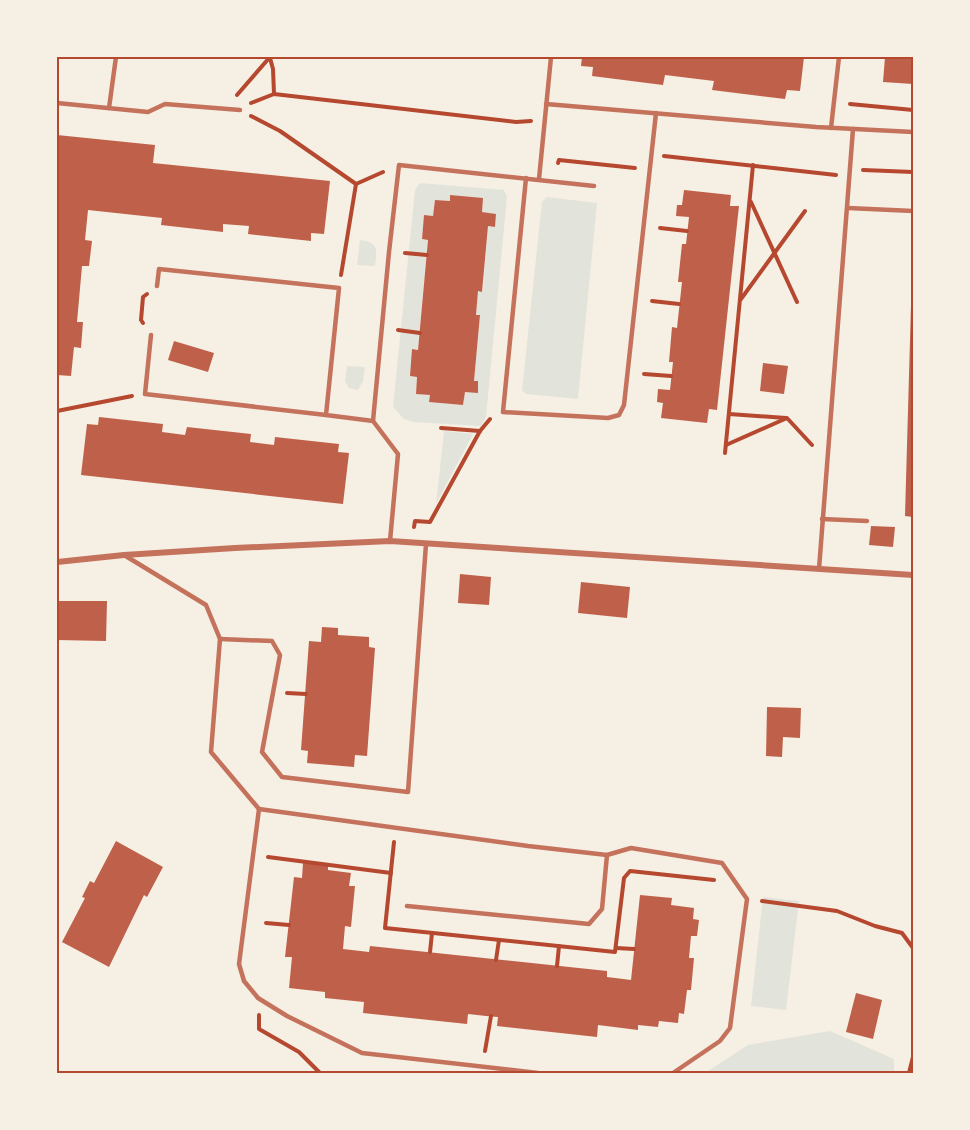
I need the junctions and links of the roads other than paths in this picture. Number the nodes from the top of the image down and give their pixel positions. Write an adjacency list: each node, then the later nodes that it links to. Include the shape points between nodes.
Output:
1 (116, 57): 6 (lane)
2 (551, 57): 5 (lane)
3 (839, 57): 9 (lane)
4 (57, 103): 6 (lane)
5 (546, 104): 8 (lane); 13 (lane)
6 (109, 108): 7 (lane, via 148,112 165,104)
7 (240, 110)
8 (656, 113): 9 (lane); 12 (lane, via 624,405 619,415 608,418 503,412)
9 (831, 128): 10 (lane)
10 (853, 129): 11 (lane); 15 (lane)
11 (913, 132)
12 (526, 178): 13 (lane); 20 (lane, via 399,165)
13 (539, 179): 14 (lane)
14 (594, 186)
15 (848, 208): 16 (lane); 21 (lane)
16 (913, 211)
17 (157, 286): 19 (lane, via 159,269 339,288)
18 (151, 335): 19 (lane, via 145,394)
19 (326, 414): 20 (lane)
20 (373, 421): 23 (lane, via 398,454)
21 (822, 519): 22 (lane); 27 (lane)
22 (867, 521)
23 (390, 541): 24 (street); 25 (street)
24 (426, 544): 27 (street); 29 (lane, via 408,792 282,777 262,752 280,656 272,641)
25 (124, 555): 26 (street); 29 (lane, via 206,605)
26 (57, 562)
27 (819, 569): 28 (street)
28 (913, 574)
29 (220, 639): 30 (lane, via 211,752)
30 (259, 809): 31 (lane); 33 (lane, via 239,964 244,981 258,998 363,1053)
31 (607, 855): 32 (lane, via 602,909 589,924); 34 (lane, via 630,848 722,863 747,899 730,1028 720,1041)
32 (407, 906)
33 (538, 1073)
34 (673, 1073)

